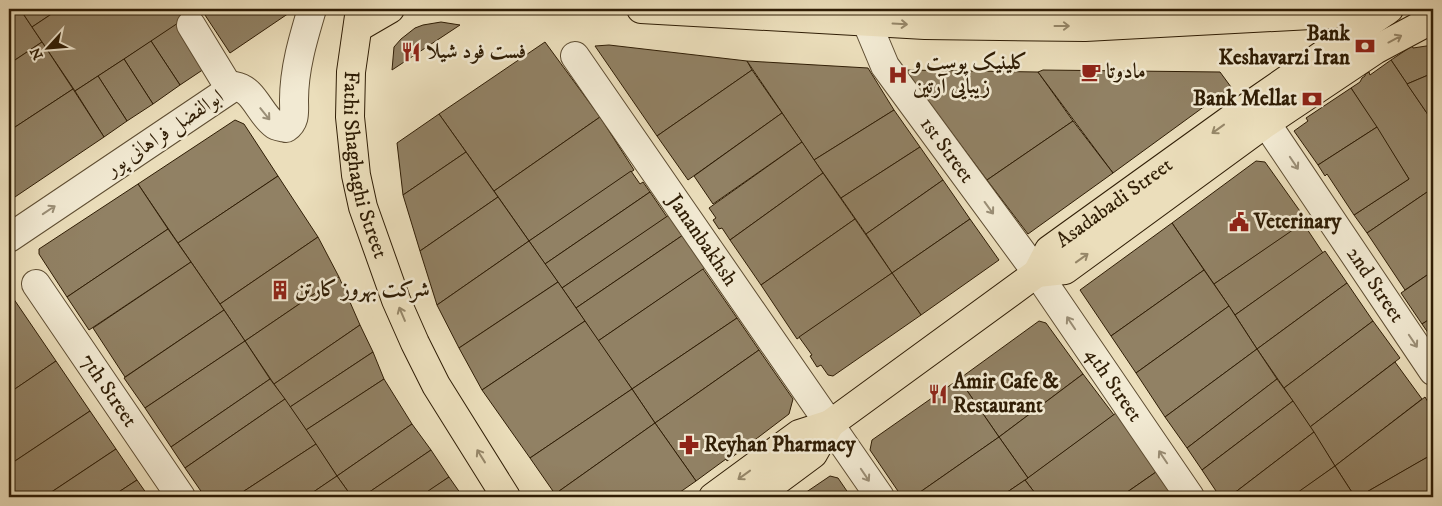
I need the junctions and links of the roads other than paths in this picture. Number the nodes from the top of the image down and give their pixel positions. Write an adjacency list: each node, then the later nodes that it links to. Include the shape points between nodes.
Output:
1 (312, 9): 12 (street, ابوالفضل فراهانی پور, one-way to 1, via 235,86 247,92 275,126 286,128 292,124 299,53)
2 (390, 9): 6 (main road)
3 (641, 9): 8 (main road)
4 (1395, 10): 5 (main road); 10 (main road, Asadabadi Street)
5 (1294, 16): 8 (main road, one-way to 5, via 925,26 1085,26); 10 (main road, via 1326,26 1331,36)
6 (359, 18): 20 (main road, Fathi Shaghaghi Street, one-way to 6, via 436,385 415,343 363,207 350,117 351,72)
7 (1433, 20): 13 (main road, one-way to 7, via 1375,50)
8 (867, 22): 15 (street, 1st Street, one-way to 15, via 885,66)
9 (191, 25): 12 (street)
10 (1329, 50): 15 (main road, Asadabadi Street, one-way to 15, via 1049,250)
11 (575, 56): 18 (street, Jananbakhsh)
12 (230, 89): 14 (street, ابوالفضل فراهانی پور, one-way to 12)
13 (1266, 122): 15 (main road, one-way to 13, via 1065,270); 17 (street, 2nd Street, one-way to 17)
14 (9, 238)
15 (1037, 273): 18 (main road, Asadabadi Street); 24 (street, 4th Street, one-way to 15)
16 (36, 284): 19 (street, 7th Street)
17 (1433, 371)
18 (830, 424): 21 (main road, Asadabadi Street, one-way to 21, via 799,434); 22 (main road, Asadabadi Street, via 813,454); 23 (street, Jananbakhsh, one-way to 23)
19 (181, 497)
20 (506, 497)
21 (713, 497)
22 (755, 497)
23 (880, 497)
24 (1190, 497)

